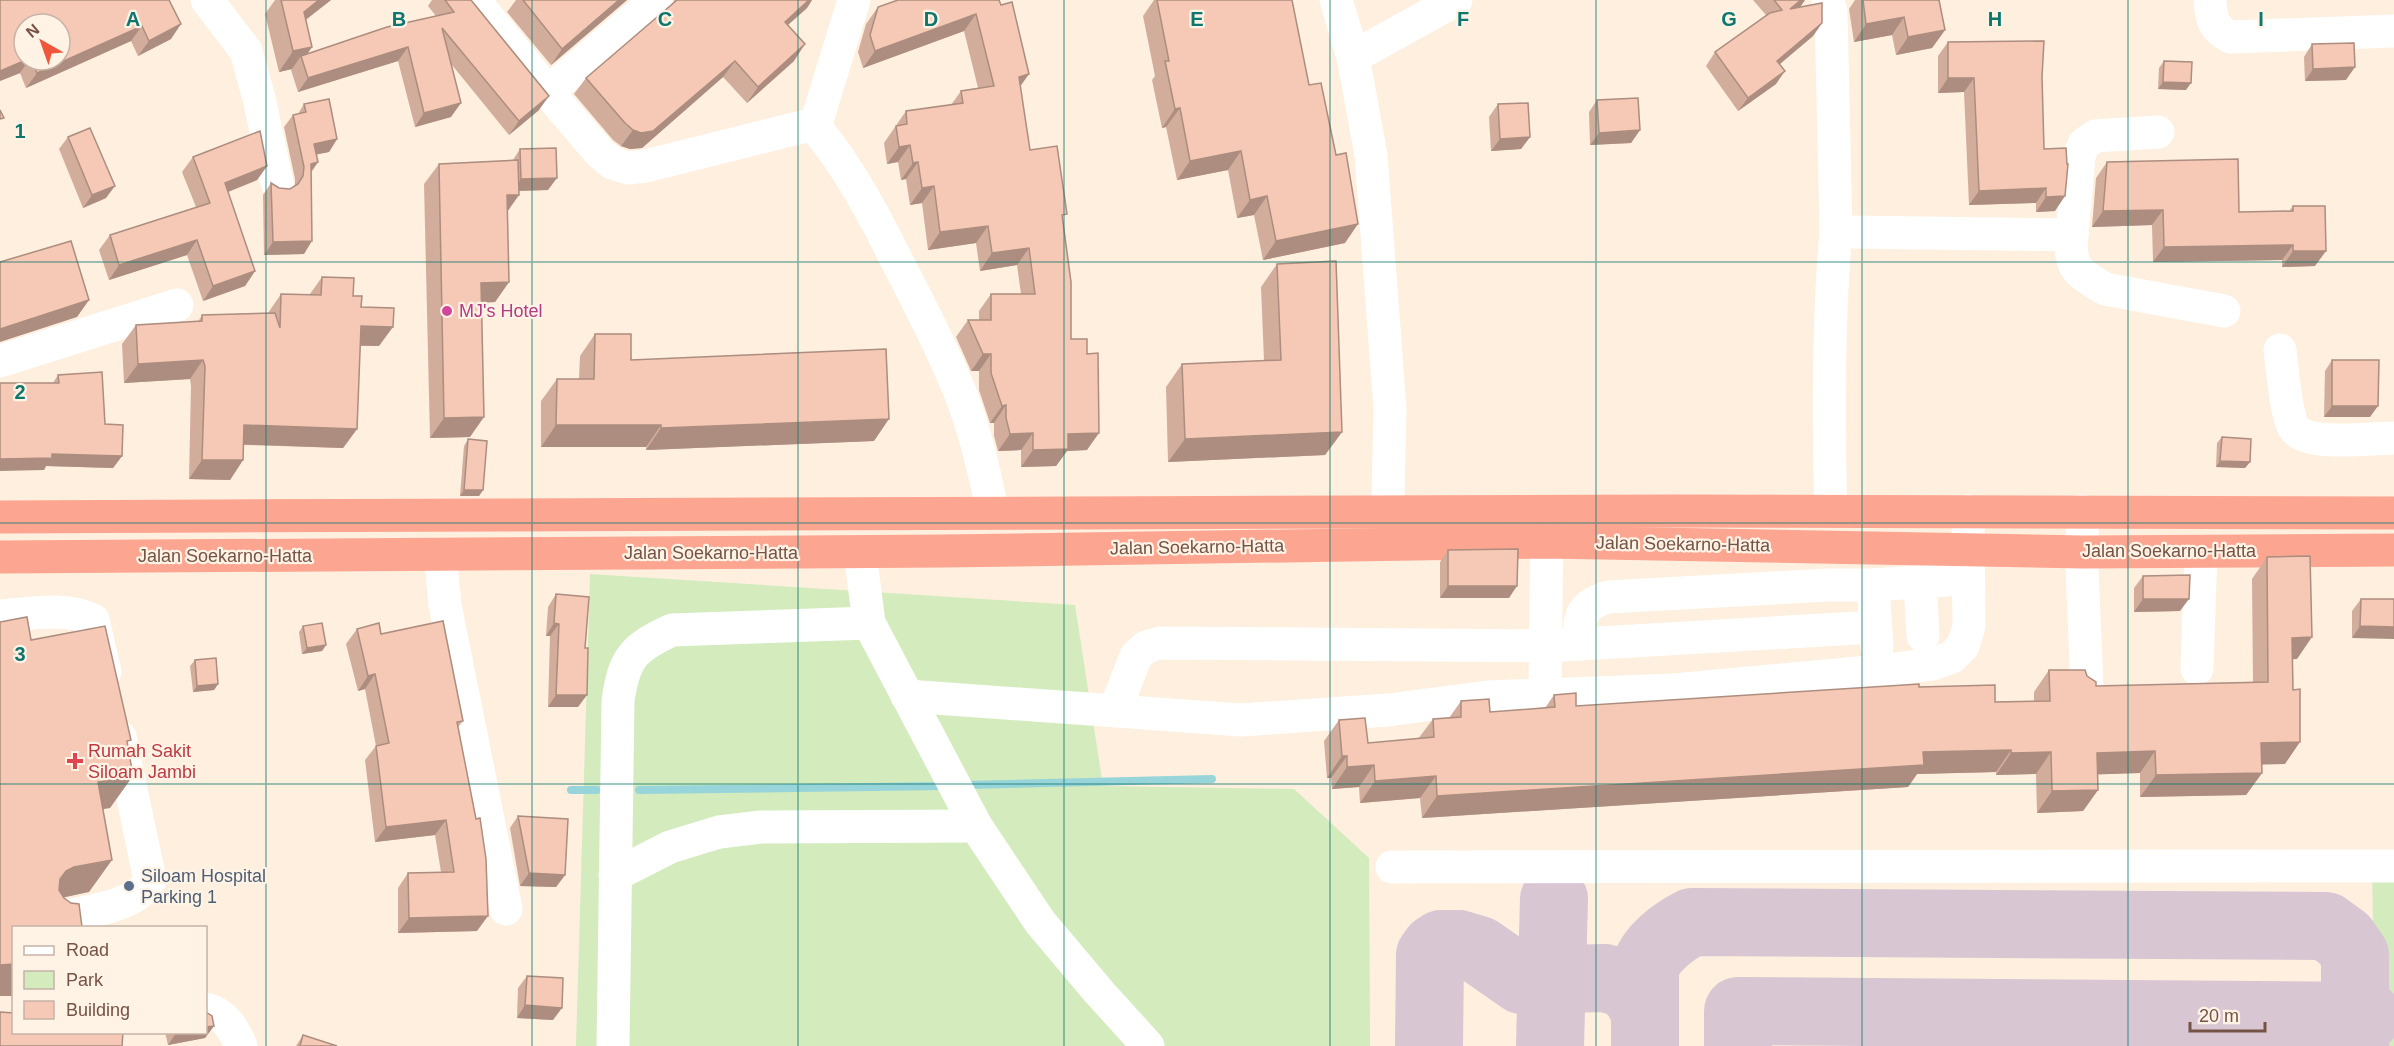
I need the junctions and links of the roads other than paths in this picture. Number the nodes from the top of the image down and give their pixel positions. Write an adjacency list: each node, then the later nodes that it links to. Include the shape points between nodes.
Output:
1 (207, 0): 14 (street, via 246,51)
2 (474, 0): 11 (street)
3 (656, 0): 11 (street)
4 (854, 0): 12 (street)
5 (1336, 0): 10 (street)
6 (1456, 0): 10 (street)
7 (1828, 0): 15 (street)
8 (2210, 0): 9 (street, via 2211,19 2218,31 2230,38)
9 (2394, 31)
10 (1353, 57): 22 (street, via 1371,155 1390,409)
11 (548, 92): 12 (street, via 600,153 612,163 628,168)
12 (815, 127): 26 (street, via 874,216 939,342 978,446)
13 (2158, 132): 16 (street, via 2095,136 2084,144 2079,156)
14 (278, 183)
15 (1836, 230): 16 (street); 23 (street, via 1830,383)
16 (2072, 235): 18 (street, via 2070,256 2074,264 2106,289)
17 (177, 305): 20 (street)
18 (2224, 310)
19 (2280, 350): 21 (street, via 2293,427 2299,434 2314,440)
20 (0, 361)
21 (2394, 438)
22 (1386, 511): 26 (highway, Jalan Soekarno-Hatta); 30 (highway, Jalan Soekarno-Hatta); 31 (street)
23 (1831, 511): 24 (highway, Jalan Soekarno-Hatta); 30 (highway, Jalan Soekarno-Hatta)
24 (1968, 511): 25 (highway, Jalan Soekarno-Hatta); 32 (street)
25 (2082, 511): 27 (highway, Jalan Soekarno-Hatta); 35 (street)
26 (993, 513): 28 (highway, Jalan Soekarno-Hatta)
27 (2394, 513)
28 (242, 516): 29 (highway, Jalan Soekarno-Hatta); 37 (highway)
29 (0, 517)
30 (1547, 526): 31 (highway, Jalan Soekarno-Hatta); 32 (highway, Jalan Soekarno-Hatta); 46 (street)
31 (1387, 544): 36 (highway, Jalan Soekarno-Hatta)
32 (1969, 549): 35 (highway, Jalan Soekarno-Hatta); 48 (street, via 1969,626 1963,646 1952,657 1933,664)
33 (2394, 550): 34 (highway, Jalan Soekarno-Hatta)
34 (2201, 551): 35 (highway, Jalan Soekarno-Hatta); 47 (street)
35 (2083, 552): 49 (street)
36 (440, 554): 37 (highway, Jalan Soekarno-Hatta); 57 (street, via 445,604)
37 (244, 556): 38 (highway, Jalan Soekarno-Hatta)
38 (0, 557)
39 (862, 568): 42 (street)
40 (1873, 585): 43 (street); 44 (street, via 1934,581); 45 (street, via 1608,597 1583,610)
41 (0, 616): 58 (street, via 66,612 93,620 150,880 141,894)
42 (869, 623): 51 (street); 56 (street, via 672,630 650,640 633,655 622,675 618,701)
43 (1875, 627): 45 (street); 48 (street)
44 (1923, 636)
45 (1579, 644): 46 (street)
46 (1546, 646): 50 (street); 52 (street, via 1160,643 1146,647 1136,657)
47 (2197, 669)
48 (1879, 671): 50 (street, via 1674,690)
49 (2087, 687)
50 (1545, 695): 52 (street, via 1240,720)
51 (907, 696): 52 (street); 53 (street)
52 (1115, 710)
53 (976, 826): 56 (street, via 761,827 719,832 670,847); 63 (street, via 1040,922)
54 (2394, 866): 55 (street)
55 (1392, 867)
56 (615, 875): 62 (street)
57 (506, 909)
58 (113, 917): 59 (street)
59 (54, 918)
60 (207, 1009): 61 (street, via 217,1012 231,1025)
61 (241, 1046)
62 (613, 1046)
63 (1148, 1046)

